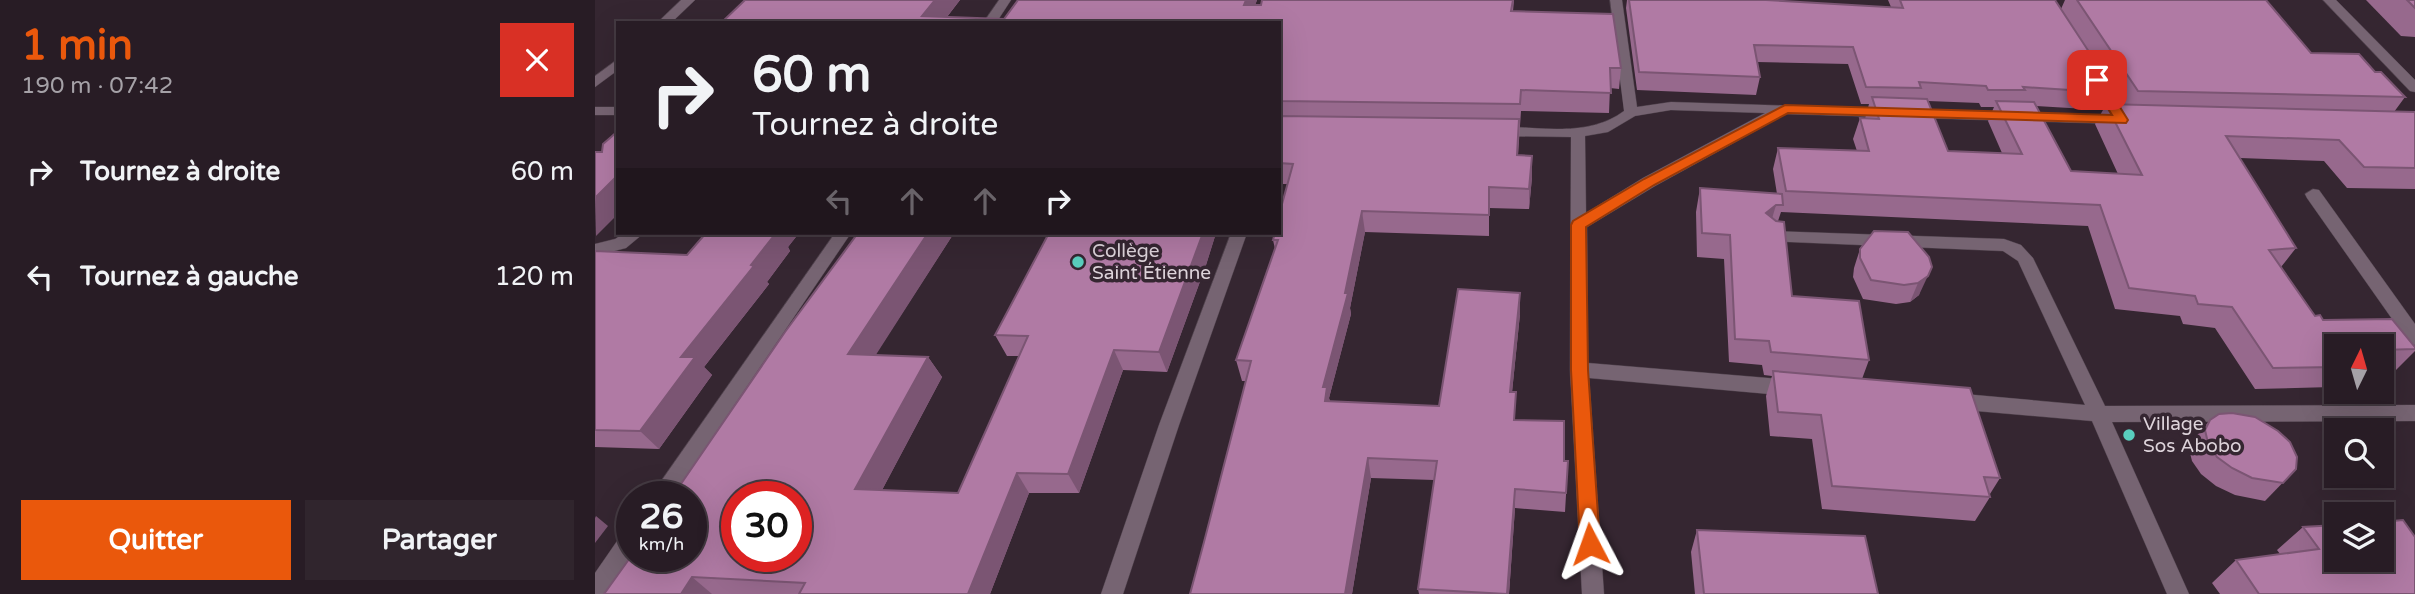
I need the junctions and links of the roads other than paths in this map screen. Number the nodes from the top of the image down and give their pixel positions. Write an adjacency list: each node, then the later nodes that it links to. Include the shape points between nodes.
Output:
1 (689, 0): 5 (street)
2 (1005, 0): 6 (street)
3 (1616, 0): 13 (street)
4 (2329, 0): 9 (street)
5 (665, 21)
6 (990, 21)
7 (616, 65): 8 (street)
8 (595, 83)
9 (2415, 88)
10 (1785, 108): 13 (street, via 1671,106); 14 (street); 18 (street)
11 (595, 111): 12 (street)
12 (616, 111)
13 (1630, 112): 16 (street, via 1603,129)
14 (2124, 116)
15 (1483, 131): 16 (street)
16 (1578, 132): 18 (street)
17 (2313, 194): 24 (street)
18 (1578, 225): 25 (street)
19 (633, 235): 23 (street, via 620,244)
20 (842, 235): 30 (street)
21 (1239, 235): 33 (street)
22 (1771, 237): 28 (street, via 2015,249 2025,258)
23 (595, 250)
24 (2415, 338)
25 (1579, 370): 26 (street); 34 (street)
26 (1812, 390)
27 (1935, 400): 28 (street)
28 (2098, 414): 29 (street); 35 (street)
29 (2415, 414)
30 (671, 481)
31 (616, 561): 32 (street)
32 (595, 591)
33 (1112, 594)
34 (1593, 594)
35 (2178, 594)

